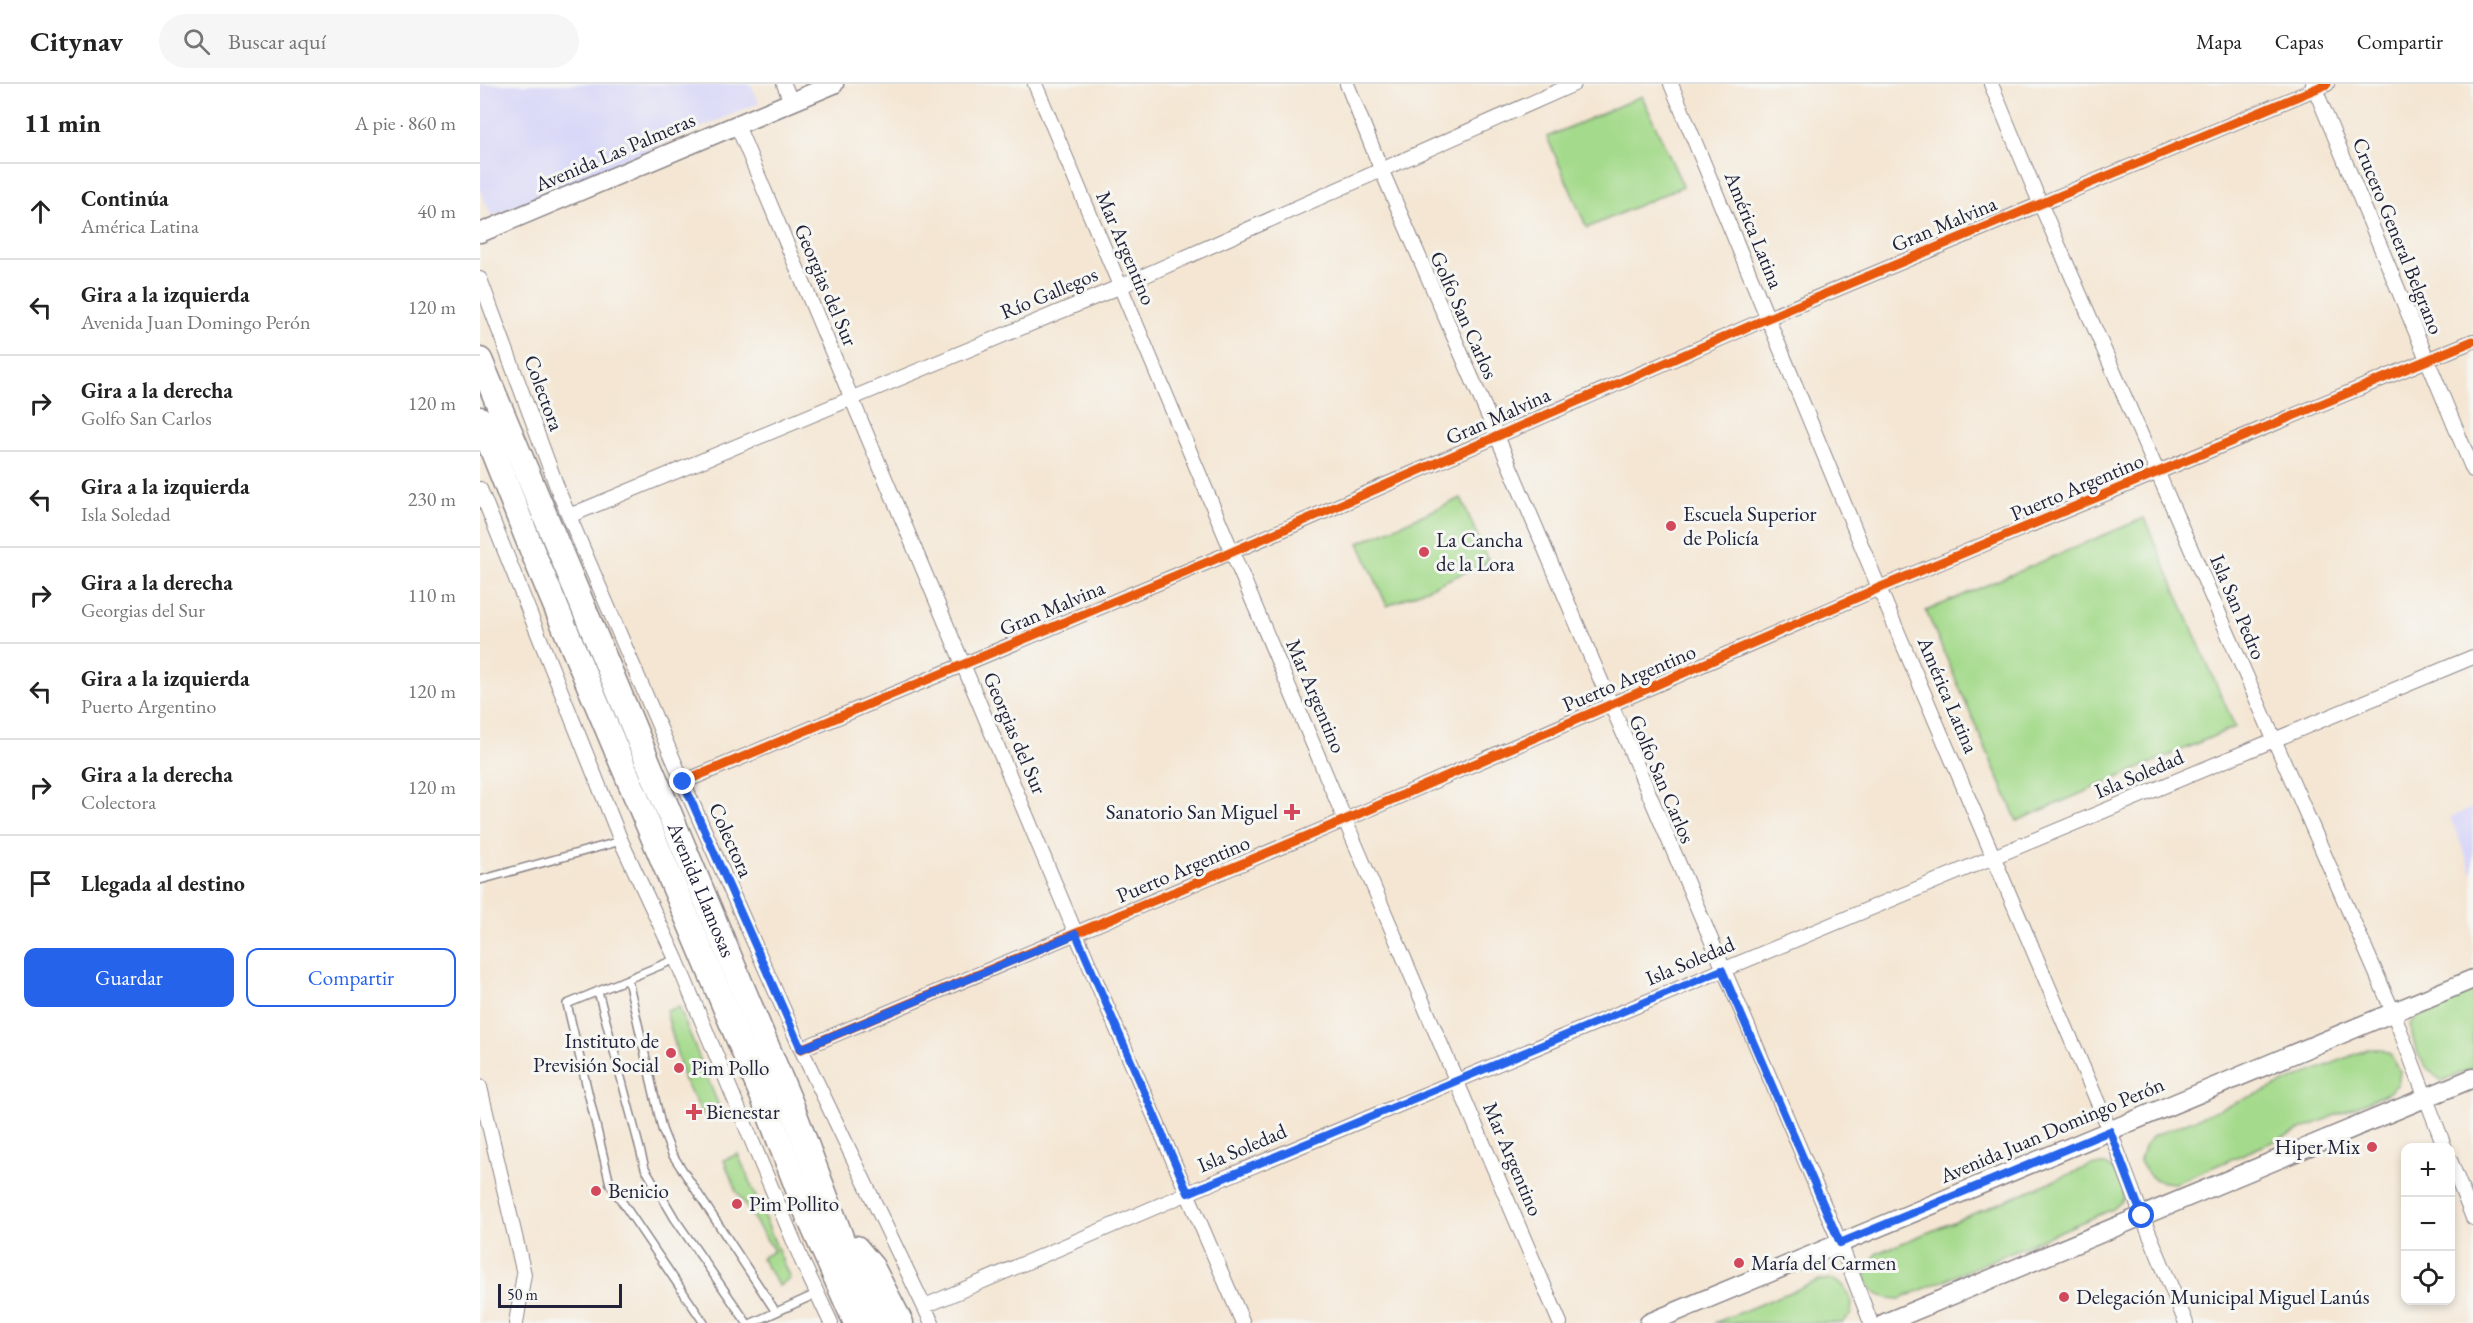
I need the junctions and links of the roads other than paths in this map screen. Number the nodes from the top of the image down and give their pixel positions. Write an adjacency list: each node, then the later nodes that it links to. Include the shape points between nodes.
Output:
1 (784, 84): 9 (street)
2 (834, 84): 9 (main road, Avenida Las Palmeras)
3 (1035, 84): 15 (street, Mar Argentino)
4 (1347, 84): 11 (street, Golfo San Carlos)
5 (1574, 84): 11 (street, Río Gallegos)
6 (1671, 84): 17 (street, América Latina)
7 (1991, 84): 12 (street, Isla San Pedro)
8 (2318, 86): 12 (street, Gran Malvina); 20 (street, Crucero General Belgrano)
9 (791, 102): 10 (main road, Avenida Las Palmeras)
10 (737, 125): 13 (main road, Avenida Las Palmeras); 21 (street, Georgias del Sur)
11 (1381, 169): 15 (street, Río Gallegos); 23 (street, Golfo San Carlos)
12 (2040, 203): 17 (street, Gran Malvina); 25 (street, Isla San Pedro)
13 (480, 233)
14 (480, 279): 16 (street, Colectora)
15 (1119, 286): 21 (street, Río Gallegos); 28 (street, Mar Argentino)
16 (483, 299): 27 (street, Colectora)
17 (1768, 318): 23 (street, Gran Malvina); 29 (street, América Latina)
18 (2473, 341): 20 (street, Puerto Argentino)
19 (480, 360): 57 (highway, Avenida Llamosas, via 791,1104)
20 (2426, 360): 24 (street, Crucero General Belgrano); 25 (street, Puerto Argentino)
21 (850, 399): 27 (street, Río Gallegos); 31 (street, Georgias del Sur)
22 (480, 419): 67 (highway, Avenida Llamosas)
23 (1497, 436): 28 (street, Gran Malvina); 32 (street, Golfo San Carlos)
24 (2473, 470)
25 (2157, 472): 29 (street, Puerto Argentino); 33 (street, Isla San Pedro)
26 (480, 489): 36 (street)
27 (569, 516): 34 (street, Colectora)
28 (1232, 552): 31 (street, Gran Malvina); 35 (street, Mar Argentino)
29 (1879, 588): 32 (street, Puerto Argentino); 37 (street, América Latina)
30 (2473, 657): 33 (street, Isla Soledad)
31 (963, 664): 34 (street, Gran Malvina); 39 (street, Georgias del Sur)
32 (1612, 705): 35 (street, Puerto Argentino); 41 (street, Golfo San Carlos)
33 (2273, 740): 37 (street, Isla Soledad); 45 (street, Isla San Pedro)
34 (683, 782): 46 (street, Colectora)
35 (1345, 820): 39 (street, Puerto Argentino); 48 (street, Mar Argentino)
36 (621, 841): 38 (lane); 40 (street)
37 (1995, 857): 41 (street, Isla Soledad); 51 (street, América Latina)
38 (480, 880)
39 (1076, 934): 46 (street, Puerto Argentino); 54 (street, Georgias del Sur)
40 (676, 959): 43 (lane); 59 (street)
41 (1722, 970): 48 (street, Isla Soledad); 58 (street, Golfo San Carlos)
42 (2473, 979): 45 (main road, Avenida Juan Domingo Perón)
43 (628, 980): 44 (lane); 61 (lane, via 662,1129 672,1154)
44 (598, 991): 63 (lane, via 567,1004 610,1184); 64 (lane, via 645,1168)
45 (2393, 1012): 50 (street, Isla San Pedro); 51 (main road, Avenida Juan Domingo Perón)
46 (801, 1049): 60 (street, Colectora)
47 (2473, 1078): 50 (main road)
48 (1457, 1081): 54 (street, Isla Soledad); 72 (street, Mar Argentino)
49 (480, 1087): 62 (street, via 524,1274)
50 (2426, 1097): 52 (street, Isla San Pedro); 55 (main road)
51 (2110, 1131): 55 (street, América Latina); 58 (main road, Avenida Juan Domingo Perón)
52 (2443, 1143)
53 (2455, 1171): 56 (street)
54 (1188, 1193): 60 (street, Isla Soledad); 71 (street, Georgias del Sur)
55 (2142, 1216): 75 (main road); 76 (street, América Latina)
56 (2473, 1218)
57 (835, 1221): 68 (highway, Avenida Llamosas); 69 (highway, via 872,1267)
58 (1840, 1243): 73 (main road, Avenida Juan Domingo Perón); 74 (street, Golfo San Carlos)
59 (816, 1294): 61 (lane); 66 (street)
60 (925, 1306): 70 (street, Colectora)
61 (776, 1312): 65 (lane)
62 (516, 1323)
63 (704, 1323)
64 (747, 1323)
65 (752, 1323)
66 (831, 1323)
67 (856, 1323)
68 (880, 1323)
69 (901, 1323)
70 (932, 1323)
71 (1243, 1323)
72 (1560, 1323)
73 (1649, 1323)
74 (1871, 1323)
75 (1885, 1323)
76 (2186, 1323)

